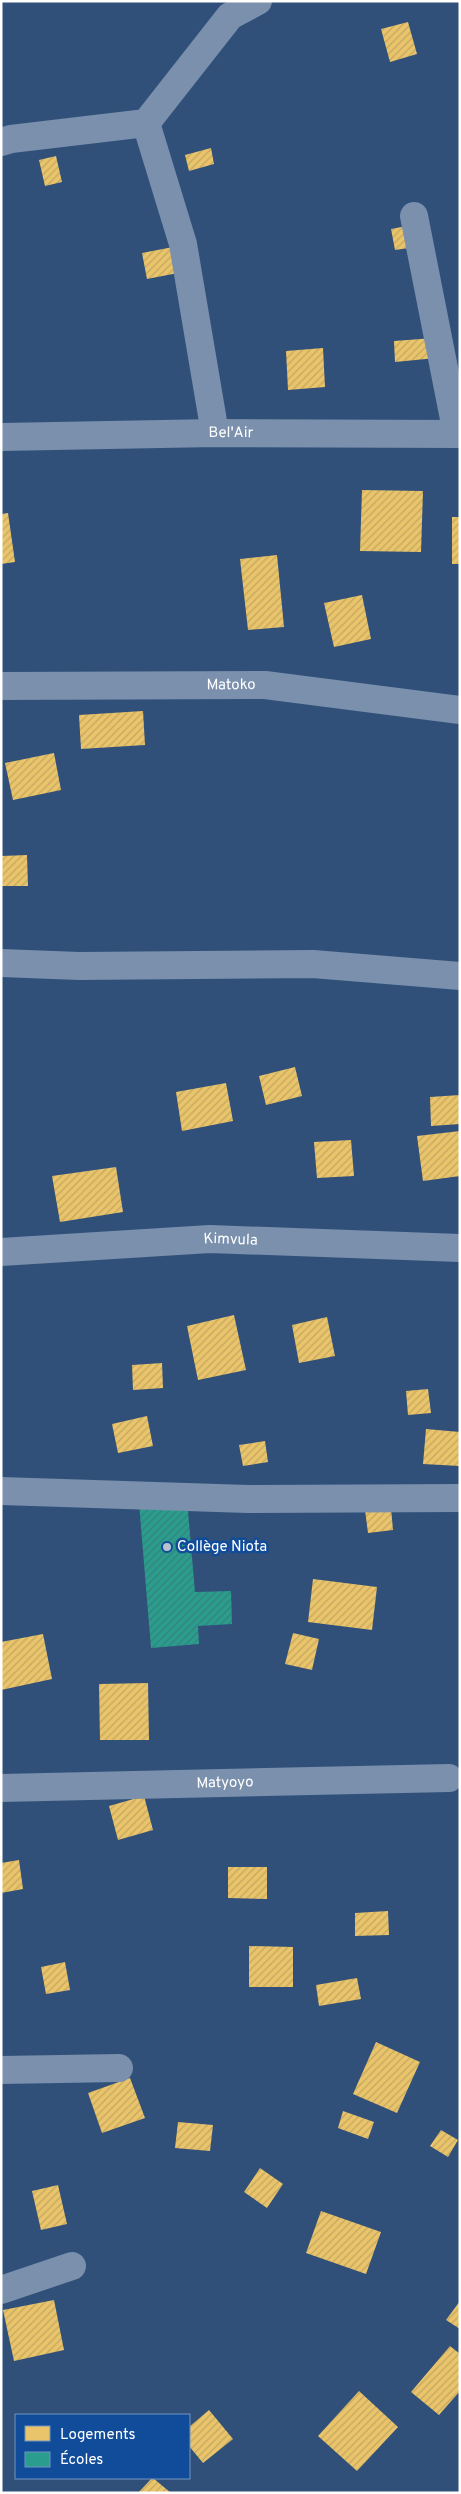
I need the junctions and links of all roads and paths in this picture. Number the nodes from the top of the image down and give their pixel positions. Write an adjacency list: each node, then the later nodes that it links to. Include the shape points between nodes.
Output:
1 (258, 1): 2 (street, via 230,16)
2 (146, 123): 3 (street); 5 (street, via 183,244)
3 (1, 142)
4 (414, 216): 6 (street)
5 (215, 433): 6 (street, Bel'Air); 7 (street, Bel'Air)
6 (458, 434)
7 (1, 438)
8 (1, 686): 9 (street, Matoko, via 266,686)
9 (460, 710)
10 (1, 964): 11 (street, via 313,964)
11 (460, 976)
12 (460, 1248): 13 (street, Kimvula, via 210,1239)
13 (1, 1252)
14 (1, 1491): 15 (street, via 248,1498)
15 (460, 1498)
16 (448, 1778): 17 (street, Matyoyo)
17 (1, 1788)
18 (119, 2068): 19 (street)
19 (1, 2070)
20 (72, 2266): 21 (street)
21 (1, 2290)

